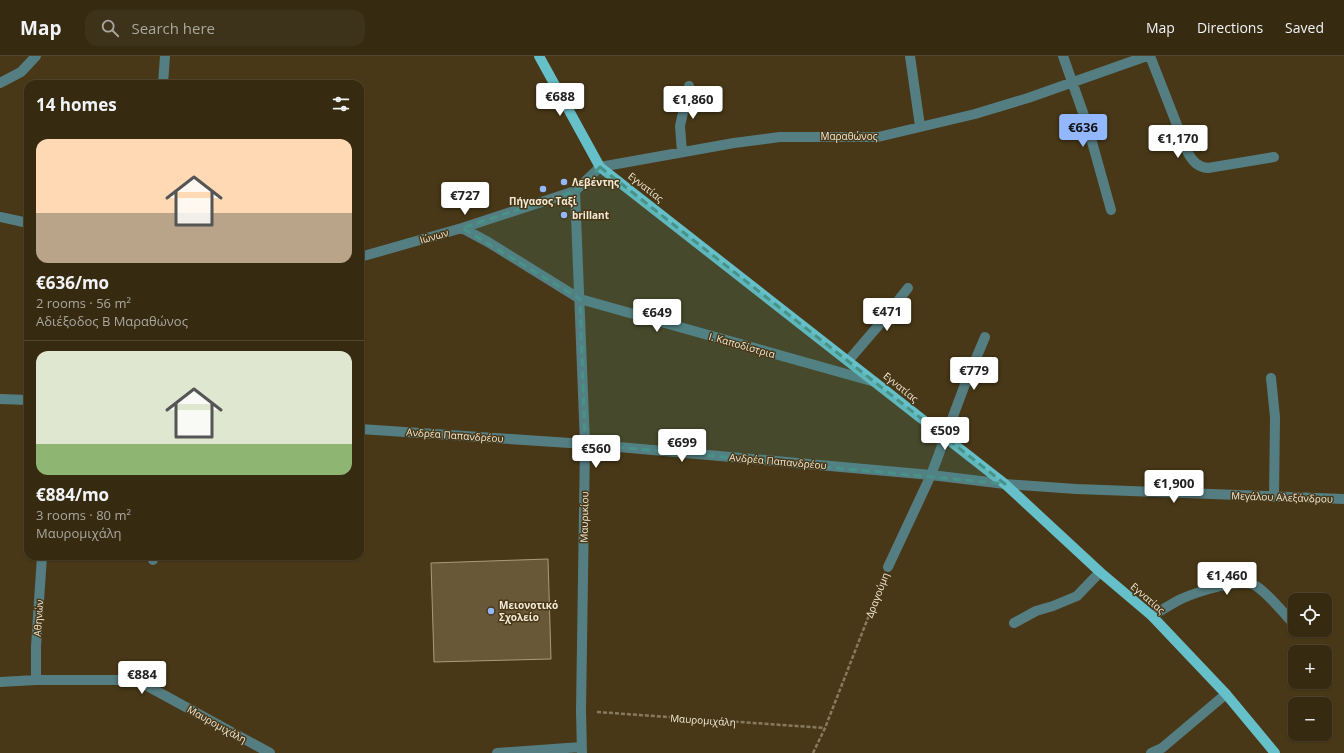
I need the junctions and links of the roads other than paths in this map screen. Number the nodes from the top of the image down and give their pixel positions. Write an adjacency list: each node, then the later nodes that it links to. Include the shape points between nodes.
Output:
1 (36, 56): 10 (street, via 21,72)
2 (165, 56): 8 (street)
3 (539, 56): 15 (main road, Εγνατίας)
4 (910, 56): 12 (street)
5 (1063, 56): 9 (street)
6 (1147, 56): 9 (street, Μαραθώνος)
7 (1150, 56): 14 (street, via 1188,153 1194,162 1208,168)
8 (163, 80)
9 (1072, 81): 12 (street, Μαραθώνος, via 975,114); 17 (street)
10 (0, 83)
11 (689, 86): 13 (street, via 680,126)
12 (920, 126): 13 (street, Μαραθώνος, via 871,138 780,137)
13 (682, 152): 15 (street, Μαραθώνος)
14 (1274, 157)
15 (600, 166): 16 (street); 25 (main road, Εγνατίας)
16 (575, 191): 20 (street, Ιώνων); 23 (street, Μαυρικίου)
17 (1112, 210)
18 (0, 217): 19 (street)
19 (24, 222)
20 (462, 228): 21 (street, Ιώνων); 23 (street, Ι. Καποδίστρια)
21 (364, 255)
22 (908, 288): 25 (street)
23 (580, 299): 27 (street, Ι. Καποδίστρια); 32 (street, Μαυρικίου)
24 (985, 336): 31 (street, Δραγούμη)
25 (848, 361): 27 (main road, Εγνατίας)
26 (1271, 378): 35 (street, via 1276,417)
27 (876, 382): 31 (main road, Εγνατίας)
28 (0, 399): 29 (street)
29 (24, 400)
30 (364, 429): 32 (street, Ανδρέα Παπανδρέου)
31 (945, 438): 33 (street, Δραγούμη); 34 (main road, Εγνατίας)
32 (585, 444): 33 (street, Ανδρέα Παπανδρέου); 46 (street, Μαυρικίου)
33 (931, 475): 34 (street, Ανδρέα Παπανδρέου); 38 (street, Δραγούμη)
34 (1005, 484): 35 (street, Μεγάλου Αλεξάνδρου); 39 (main road, Εγνατίας)
35 (1274, 497): 36 (street, Μεγάλου Αλεξάνδρου)
36 (1344, 499)
37 (42, 560): 43 (street, Αθηνών)
38 (888, 567)
39 (1100, 572): 40 (main road, Εγνατίας); 42 (street, via 1077,596 1036,611)
40 (1152, 616): 41 (street, via 1184,598 1216,587 1246,582 1263,592); 45 (main road, Εγνατίας)
41 (1288, 618)
42 (1014, 623)
43 (36, 680): 44 (street, Μαυρομιχάλη); 47 (street, Μαυρομιχάλη, via 140,682)
44 (0, 682)
45 (1226, 694): 49 (street, via 1162,748); 50 (main road, Εγνατίας)
46 (582, 750): 48 (street)
47 (270, 753)
48 (497, 753)
49 (1151, 753)
50 (1275, 753)

